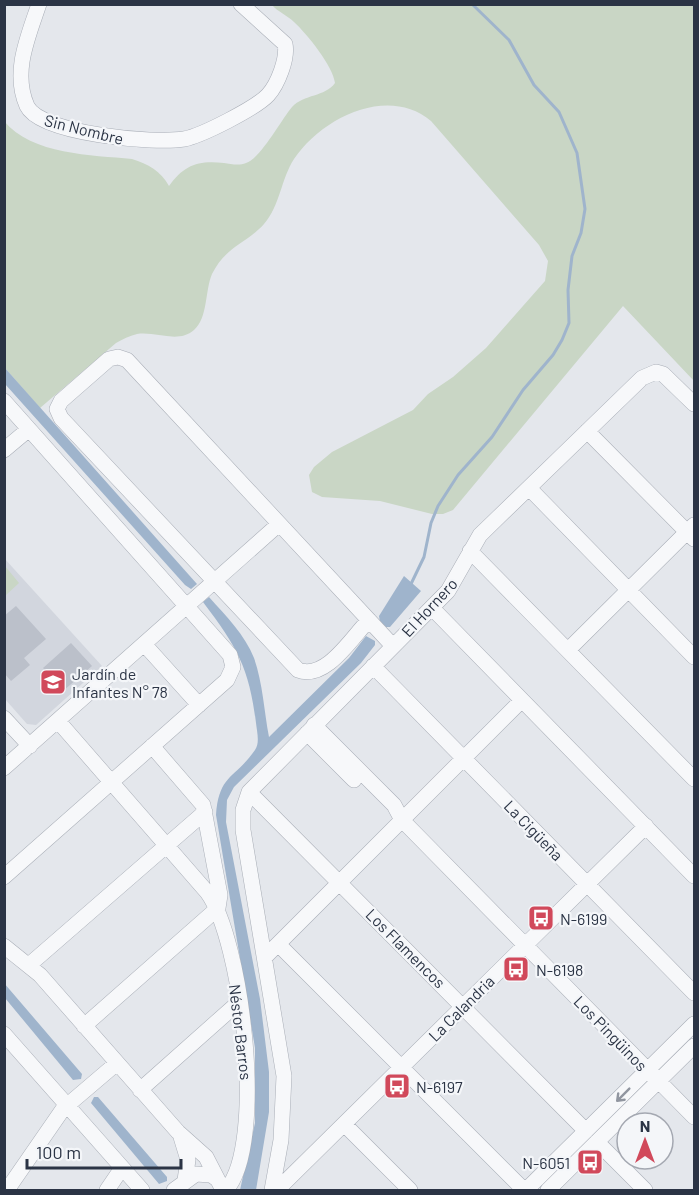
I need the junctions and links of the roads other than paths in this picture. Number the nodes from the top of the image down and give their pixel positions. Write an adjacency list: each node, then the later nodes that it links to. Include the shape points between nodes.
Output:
1 (39, 4): 2 (street, Sin Nombre, via 21,63 25,99 31,112 46,121 111,138 169,140 206,131 261,101 273,88 285,57 285,44)
2 (241, 4)
3 (4, 400): 5 (street)
4 (694, 404): 6 (street, El Hornero, via 669,378 656,372 642,378)
5 (29, 429): 7 (street); 14 (street)
6 (587, 431): 8 (street, El Hornero); 10 (street)
7 (4, 450)
8 (528, 488): 11 (street, El Hornero, via 480,535); 13 (street)
9 (279, 524): 12 (street); 12 (street, via 127,360 109,359 61,400 57,409 61,418); 16 (street)
10 (692, 532): 13 (street)
11 (471, 551): 15 (street, El Hornero, via 456,581); 19 (street)
12 (214, 581): 14 (street); 16 (street, via 294,667 310,673 326,666)
13 (629, 590): 19 (street); 20 (street)
14 (186, 606): 17 (street); 23 (street, via 230,655 233,668 227,680)
15 (432, 608): 18 (street, El Hornero); 22 (street)
16 (369, 620): 18 (street)
17 (144, 644): 23 (street); 25 (street)
18 (393, 646): 21 (street, El Hornero)
19 (568, 650): 31 (street)
20 (694, 657)
21 (373, 666): 26 (street, El Hornero); 29 (street, La Cigüeña)
22 (522, 700): 29 (street); 36 (street)
23 (199, 705): 28 (street)
24 (4, 718): 27 (street)
25 (58, 721): 27 (street); 32 (street)
26 (311, 729): 33 (street, El Hornero); 35 (street, Los Pingüinos, via 388,813)
27 (30, 746): 30 (street)
28 (152, 746): 32 (street); 34 (street, via 199,798)
29 (464, 758): 35 (street); 41 (street, La Cigüeña)
30 (4, 768)
31 (694, 778)
32 (112, 782): 37 (street); 39 (street)
33 (249, 792): 40 (street, Los Flamencos); 46 (street, via 242,820)
34 (205, 812): 37 (street); 42 (street, via 220,894)
35 (402, 820): 40 (street); 44 (street, Los Pingüinos)
36 (646, 826): 38 (street); 41 (street, La Calandria)
37 (167, 846): 42 (street); 47 (street)
38 (694, 876)
39 (4, 877)
40 (340, 882): 43 (street); 50 (street, Los Flamencos)
41 (587, 884): 44 (street, La Calandria); 48 (street, La Cigüeña)
42 (218, 908): 49 (street, Néstor Barros); 52 (street)
43 (278, 945): 46 (street); 56 (street)
44 (525, 945): 50 (street, La Calandria); 57 (street, Los Pingüinos)
45 (4, 946): 47 (street)
46 (266, 956): 67 (street, via 284,1076)
47 (29, 965): 52 (street)
48 (694, 993)
49 (239, 1002): 58 (street); 66 (street, Néstor Barros, via 248,1107 237,1170)
50 (463, 1006): 56 (street, La Calandria); 63 (street, Los Flamencos)
51 (694, 1024): 57 (street)
52 (84, 1026): 55 (street)
53 (6, 1039): 59 (street)
54 (694, 1046): 57 (street)
55 (117, 1063): 58 (street); 59 (street)
56 (401, 1068): 61 (street, La Calandria); 73 (street)
57 (654, 1076): 60 (street, Los Pingüinos); 63 (street)
58 (140, 1090): 62 (street)
59 (67, 1105): 64 (street); 68 (street)
60 (694, 1117)
61 (344, 1124): 67 (street, La Calandria); 72 (street)
62 (178, 1132): 65 (street, via 188,1153); 66 (street, via 206,1156)
63 (592, 1137): 73 (street); 74 (street); 75 (street, Los Flamencos)
64 (122, 1168): 69 (street); 70 (street)
65 (185, 1180): 66 (street, via 204,1173); 71 (street)
66 (222, 1187)
67 (281, 1189)
68 (7, 1191)
69 (107, 1191)
70 (142, 1191)
71 (174, 1191)
72 (410, 1191)
73 (525, 1191)
74 (548, 1191)
75 (645, 1191)

